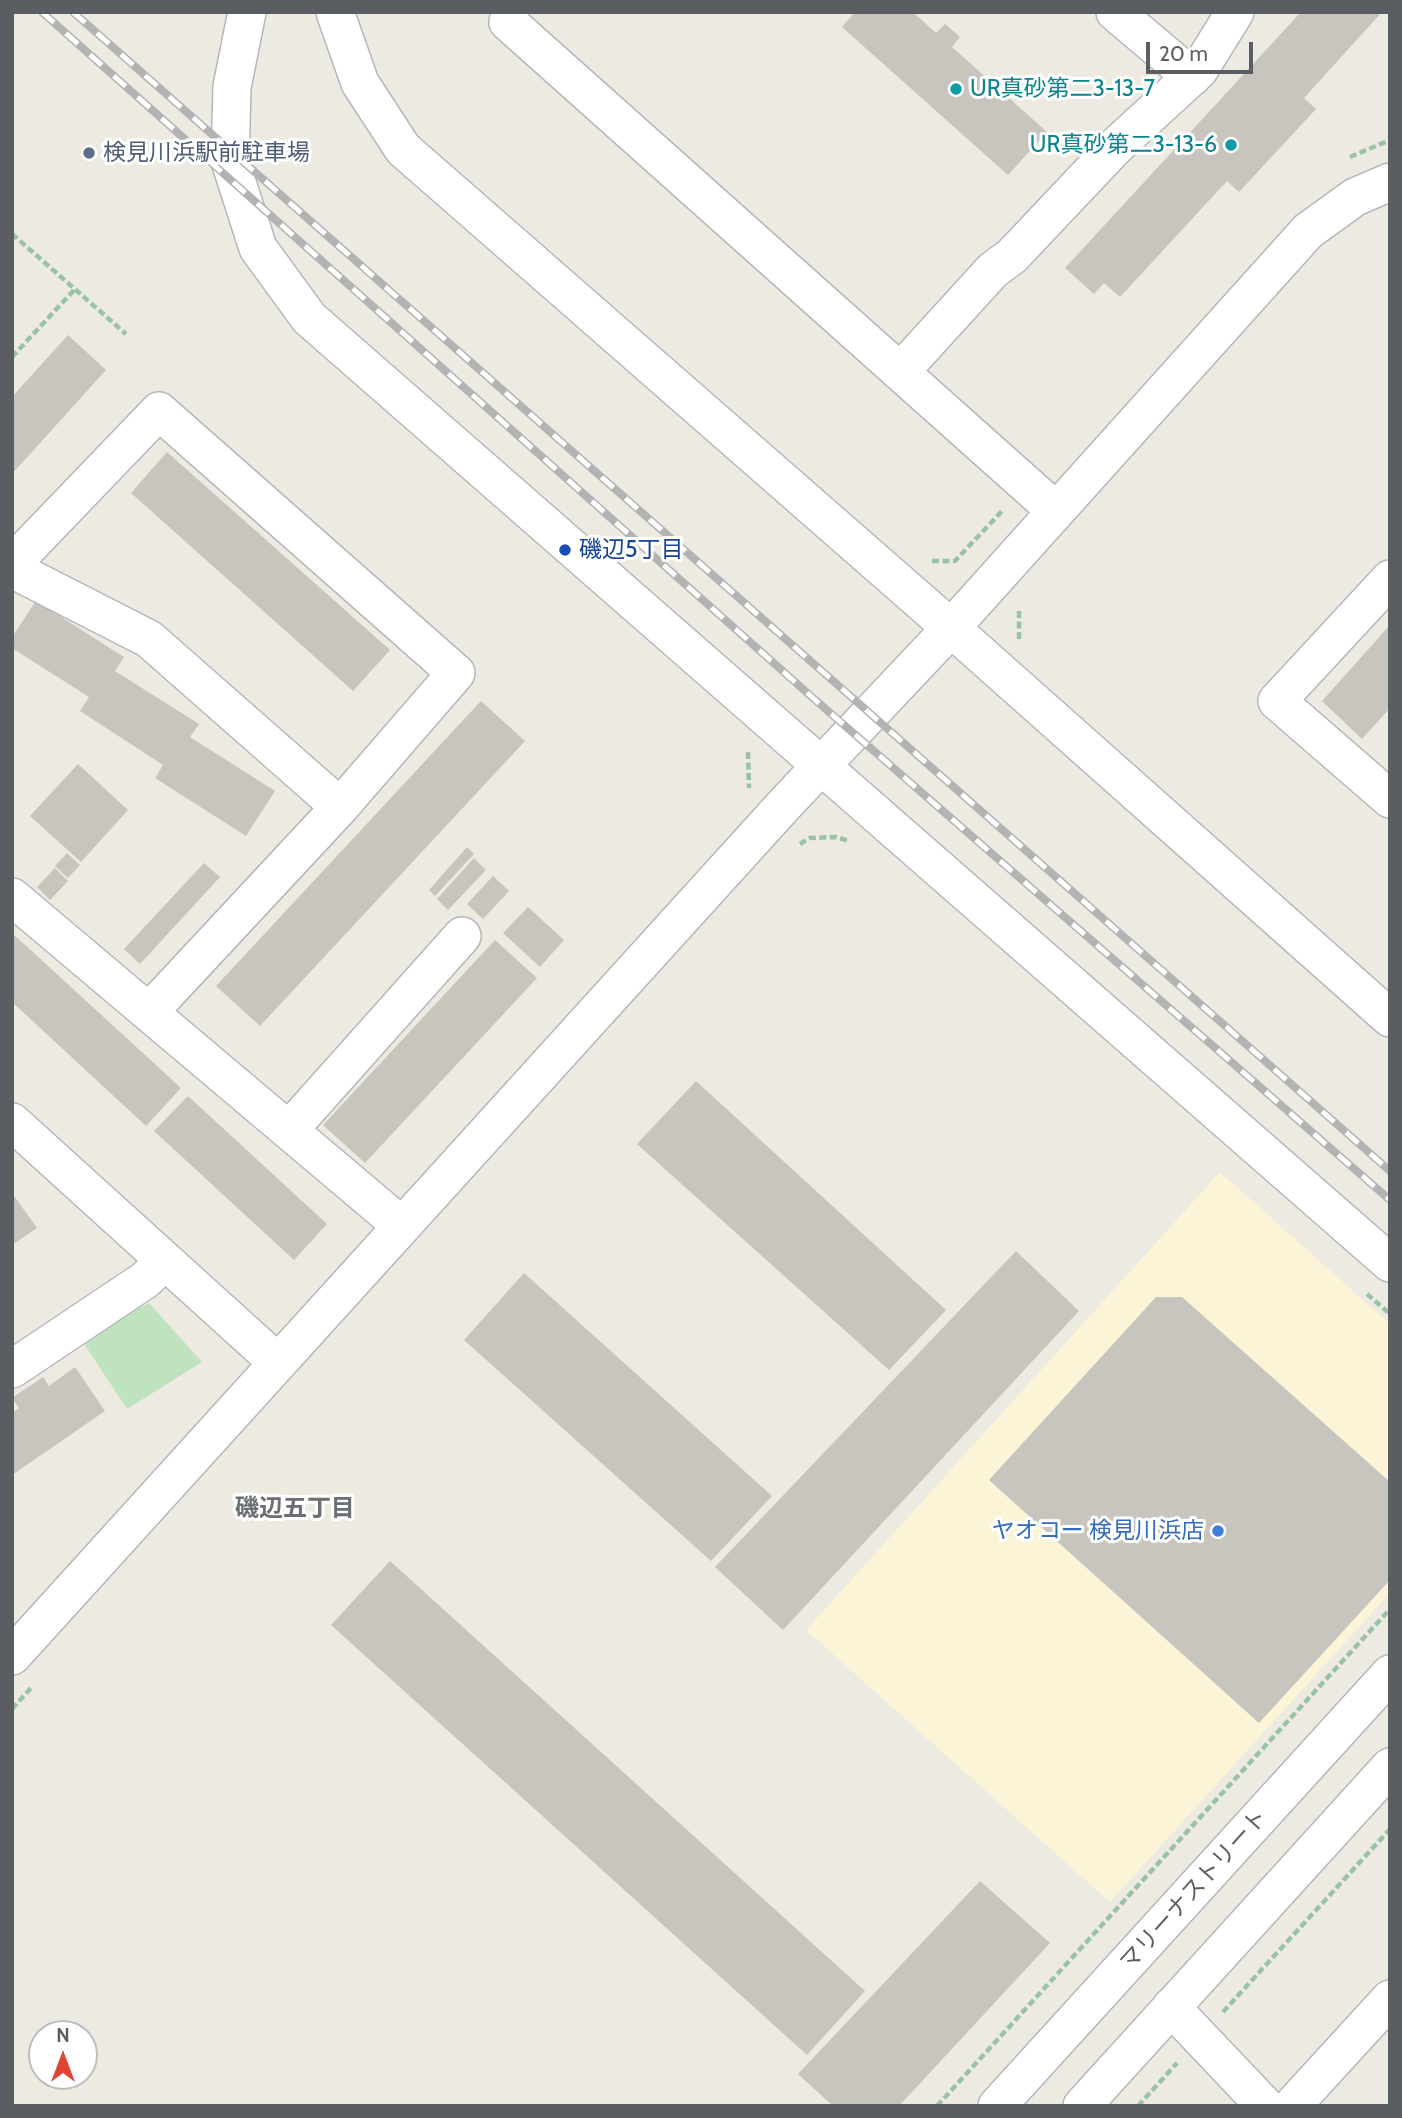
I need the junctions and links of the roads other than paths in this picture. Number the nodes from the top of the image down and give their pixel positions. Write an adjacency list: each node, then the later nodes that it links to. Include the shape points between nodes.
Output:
1 (247, 12): 13 (street, via 232,87 230,161 258,248 309,318)
2 (335, 12): 12 (street, via 360,82 403,149)
3 (510, 12): 8 (street, via 508,23)
4 (1115, 12): 6 (street)
5 (1235, 12): 6 (street)
6 (1192, 77): 8 (street, via 993,270)
7 (1390, 182): 9 (street, via 1355,197 1308,231)
8 (900, 372): 9 (street)
9 (1056, 511): 12 (street)
10 (12, 566): 15 (street, via 149,639); 15 (street, via 159,411 456,673)
11 (1390, 579): 14 (street, via 1277,701)
12 (951, 628): 13 (street); 19 (street)
13 (822, 765): 22 (street); 24 (street)
14 (1390, 799)
15 (340, 807): 18 (street)
16 (12, 897): 18 (street)
17 (462, 936): 21 (street)
18 (149, 1012): 21 (street)
19 (1390, 1018)
20 (16, 1129): 23 (street)
21 (289, 1130): 22 (street)
22 (402, 1226): 25 (street)
23 (166, 1261): 25 (street); 26 (street)
24 (1390, 1263)
25 (278, 1363): 27 (street)
26 (12, 1369)
27 (12, 1656)
28 (1390, 1674): 32 (street, マリーナストリート)
29 (1390, 1767): 31 (street)
30 (1390, 1999): 35 (street)
31 (1171, 2007): 33 (street); 34 (street)
32 (998, 2106)
33 (1082, 2106)
34 (1265, 2106)
35 (1292, 2106)

